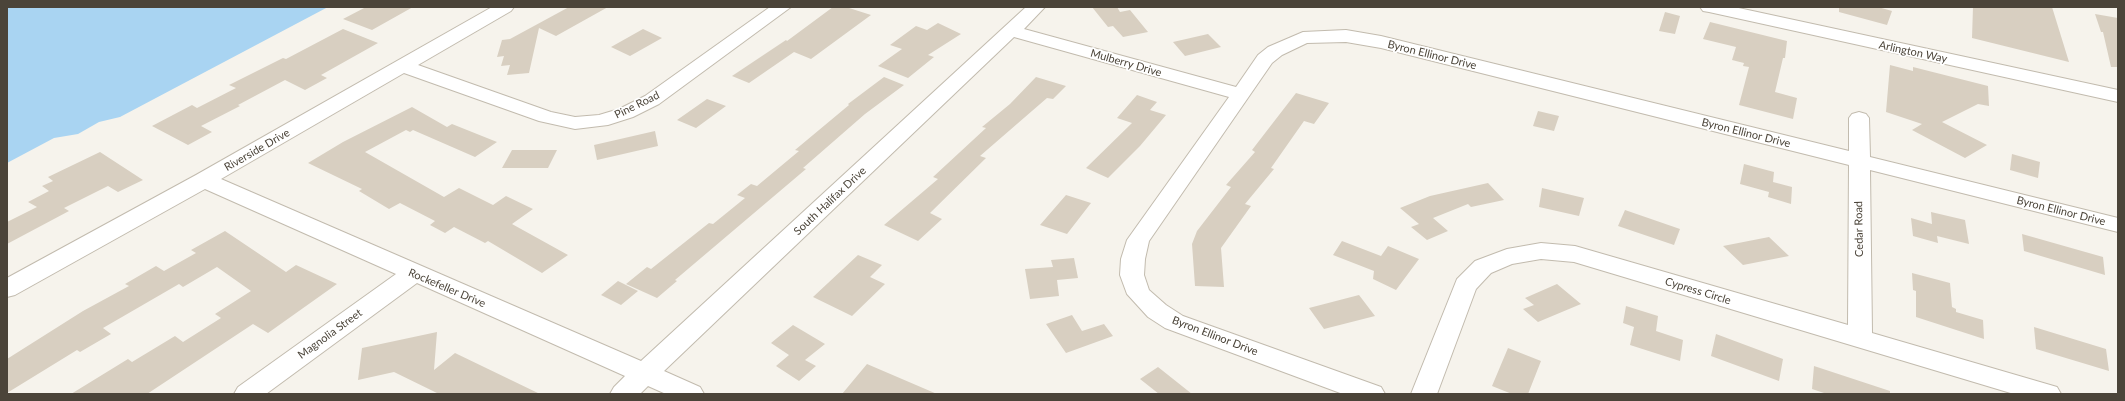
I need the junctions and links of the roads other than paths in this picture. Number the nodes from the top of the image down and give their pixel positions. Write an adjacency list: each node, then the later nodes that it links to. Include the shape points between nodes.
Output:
1 (505, 7): 6 (street, Riverside Drive)
2 (782, 7): 6 (street, Pine Road, via 652,100 626,113 601,121 575,123 546,117)
3 (1036, 7): 5 (street, South Halifax Drive)
4 (1709, 7): 8 (street, Arlington Way)
5 (1012, 31): 7 (street, Mulberry Drive); 16 (street, South Halifax Drive)
6 (402, 66): 11 (street, Riverside Drive)
7 (1241, 94): 10 (street, Byron Ellinor Drive, via 1265,59 1275,51 1303,38 1346,36 1381,42); 20 (street, Byron Ellinor Drive, via 1138,240 1132,275 1139,294 1157,311 1174,322)
8 (2118, 96)
9 (1859, 118): 10 (street, Cedar Road)
10 (1859, 161): 12 (street, Byron Ellinor Drive); 15 (street, Cedar Road)
11 (204, 180): 13 (street, Rockefeller Drive); 14 (street, Riverside Drive)
12 (2118, 225)
13 (414, 273): 16 (street, Rockefeller Drive); 17 (street, Magnolia Street)
14 (7, 289)
15 (1860, 339): 21 (street, Cypress Circle, via 1575,254 1541,251 1507,257 1483,267 1465,285); 22 (street, Cypress Circle)
16 (645, 373): 18 (street, South Halifax Drive); 19 (street, Rockefeller Drive)
17 (247, 394)
18 (623, 394)
19 (691, 394)
20 (1372, 394)
21 (1424, 394)
22 (2048, 394)

